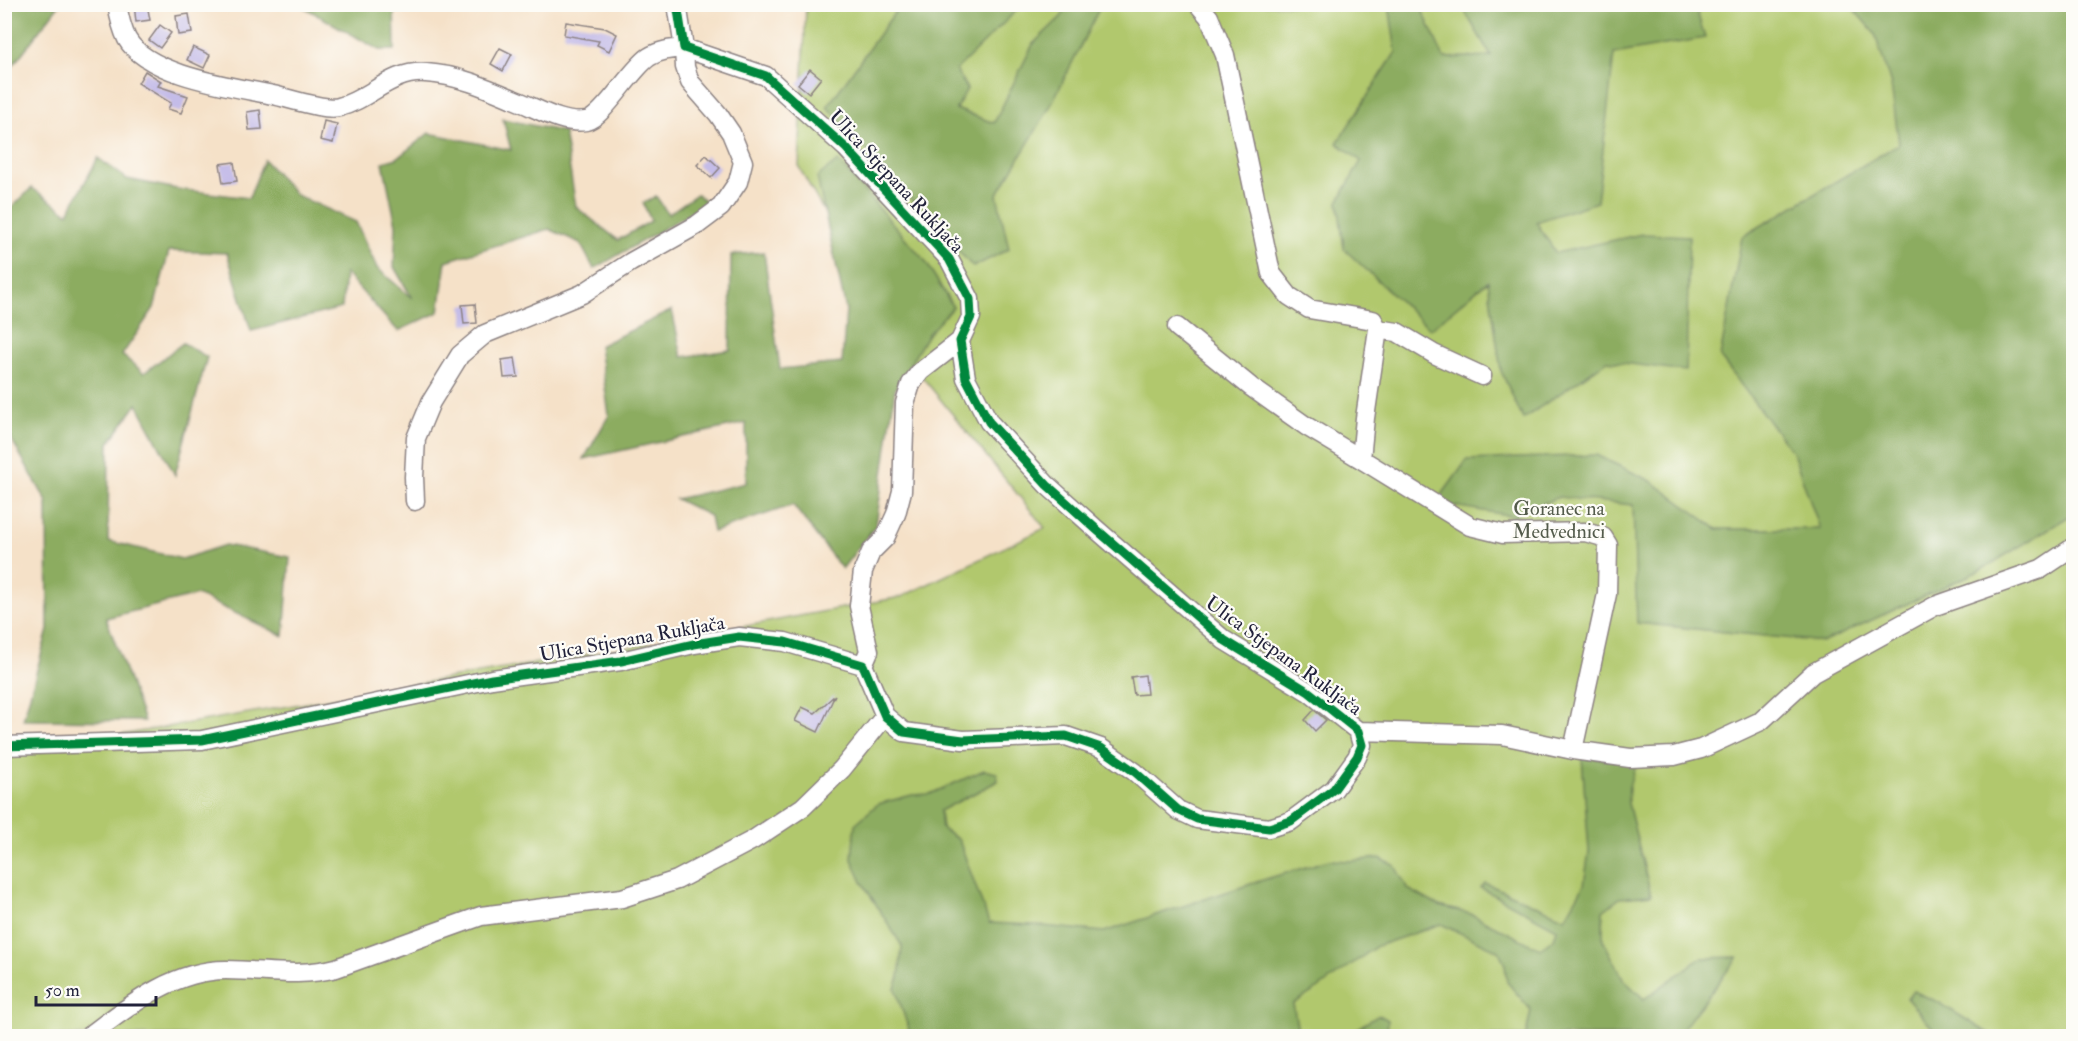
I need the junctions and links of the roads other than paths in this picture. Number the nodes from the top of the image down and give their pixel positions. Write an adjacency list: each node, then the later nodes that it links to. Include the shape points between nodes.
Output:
1 (117, 4): 4 (street, via 128,40 136,50 161,65 231,88 338,108 396,76 425,72 474,83 567,120 590,120 648,57 659,51)
2 (677, 4): 4 (street)
3 (1198, 4): 6 (street, via 1209,17 1225,55 1271,273 1289,296 1309,309 1373,320)
4 (684, 48): 7 (street, Ulica Stjepana Rukljača, via 766,76 846,148 949,259 970,299 971,317); 10 (street, via 690,82 731,133 743,162 738,182 721,207 697,225 582,294 485,334 460,356 431,402 416,438)
5 (1177, 327): 9 (street, via 1306,426)
6 (1378, 329): 8 (street, via 1397,333); 9 (street)
7 (960, 341): 12 (street, via 920,372 905,403 902,491 885,538 872,552 863,571 859,606 869,651); 14 (street, Ulica Stjepana Rukljača, via 966,378 989,423 1047,484 1224,640 1309,692)
8 (1482, 376)
9 (1361, 459): 16 (street, via 1470,526 1503,534 1585,532 1603,537 1608,545 1606,594)
10 (415, 501)
11 (2073, 547): 16 (street, Ulica Stjepana Rukljača, via 2041,569 1935,606 1813,673 1761,721 1701,749 1674,756 1630,758)
12 (863, 665): 13 (street); 15 (street, Ulica Stjepana Rukljača, via 785,642 739,638 621,661 492,679 202,740)
13 (885, 716): 14 (street, Ulica Stjepana Rukljača, via 904,732 963,740 1066,736 1101,748 1178,810 1197,819 1269,828 1291,821 1334,789 1360,751); 17 (street, via 842,770 803,807 753,840 677,880 622,898 481,916 314,974 199,972 136,1000)
14 (1358, 731): 16 (street, Ulica Stjepana Rukljača, via 1502,735)
15 (4, 746)
16 (1573, 750)
17 (89, 1036)

